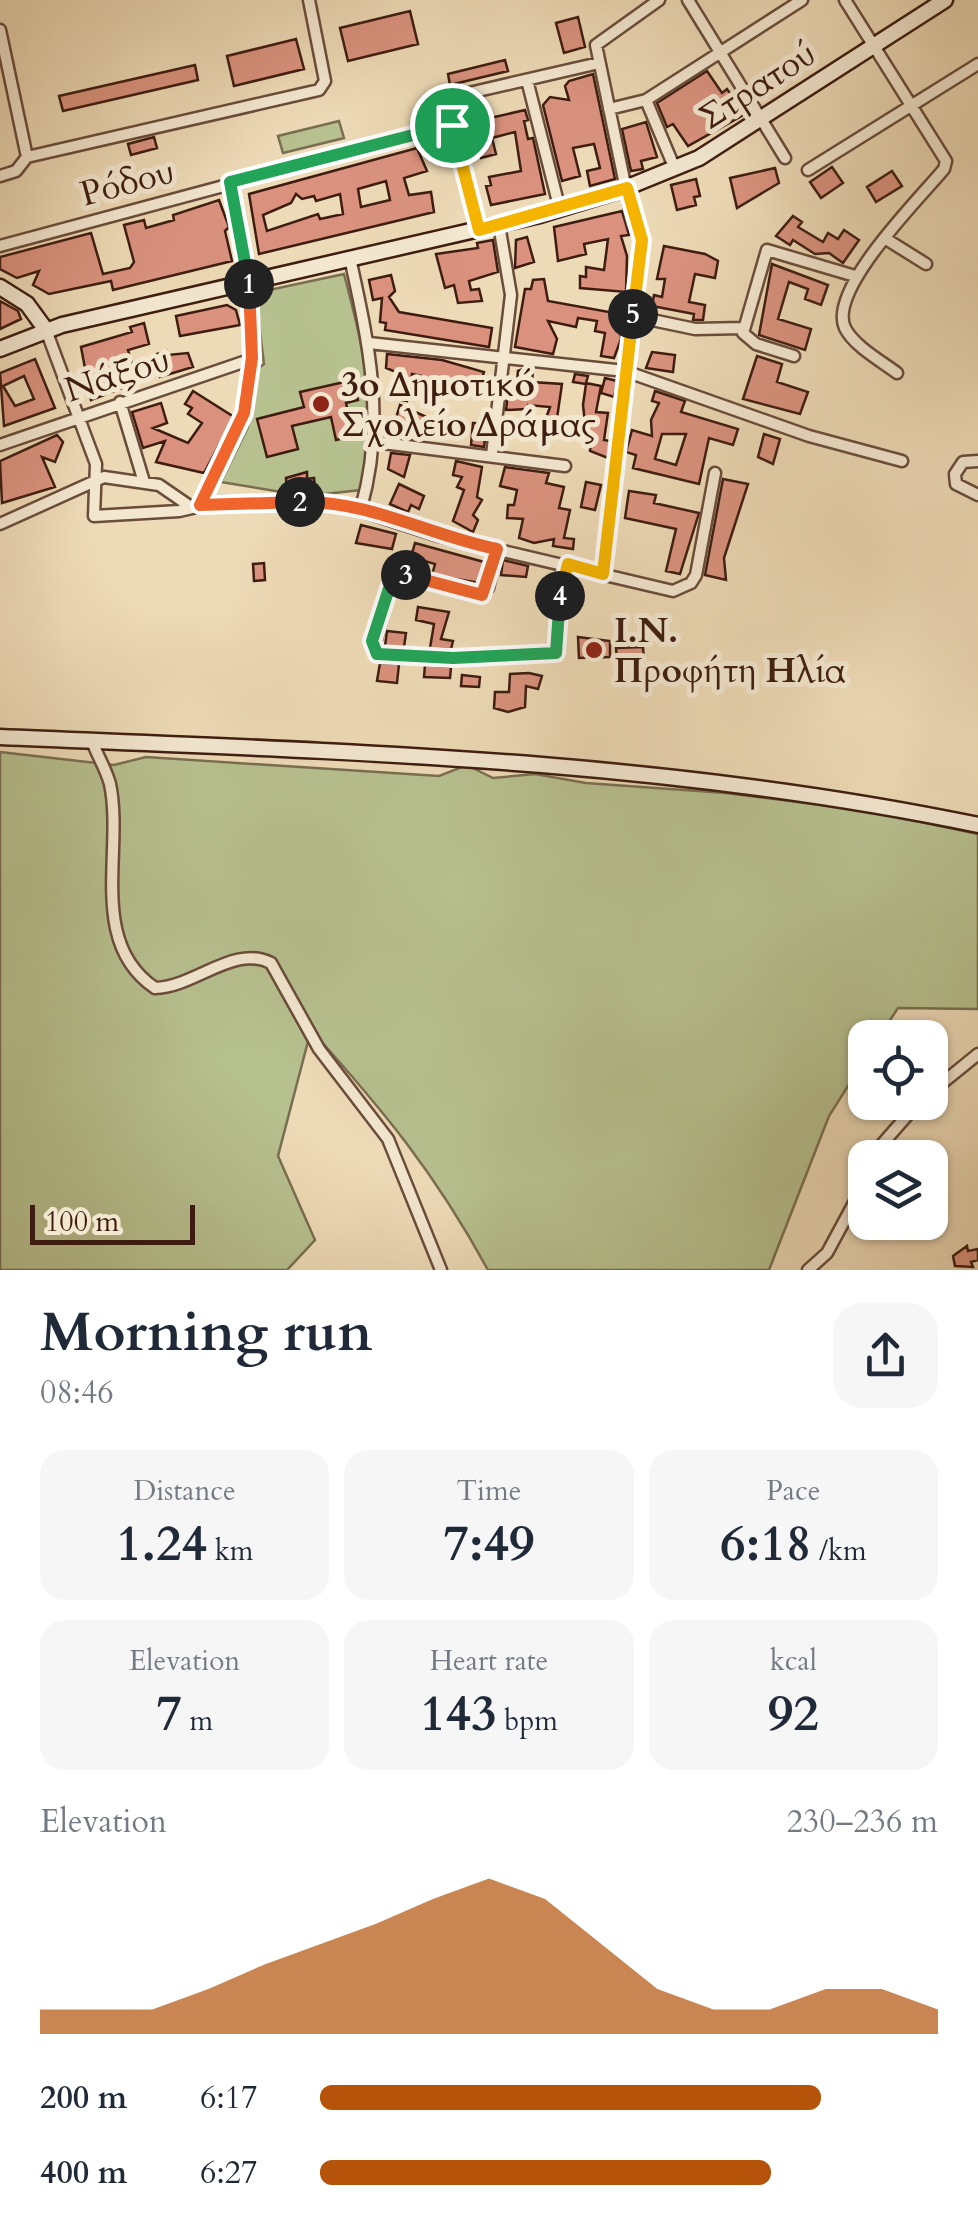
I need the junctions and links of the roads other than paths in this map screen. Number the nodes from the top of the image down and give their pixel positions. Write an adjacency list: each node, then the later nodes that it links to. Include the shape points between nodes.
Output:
1 (309, 0): 18 (street, via 325,81 320,90)
2 (659, 0): 10 (street, via 596,43)
3 (688, 0): 9 (street)
4 (802, 0): 9 (street)
5 (845, 0): 8 (street)
6 (944, 0): 8 (street, Στρατού)
7 (0, 30): 18 (street)
8 (874, 46): 14 (street); 16 (street, Στρατού)
9 (721, 52): 13 (street); 16 (street)
10 (598, 63): 12 (street); 15 (street)
11 (978, 64): 14 (street)
12 (526, 80): 17 (street, via 464,96); 25 (street)
13 (646, 100): 15 (street); 20 (street)
14 (912, 105): 21 (street); 28 (street, via 946,165)
15 (609, 109): 24 (street)
16 (761, 118): 19 (street); 20 (street, Στρατού)
17 (452, 125): 23 (street, Ρόδου); 27 (street)
18 (26, 157): 22 (street, via 16,171)
19 (784, 158)
20 (674, 170): 24 (street, Στρατού)
21 (808, 170)
22 (0, 176)
23 (230, 182): 29 (street, Ρόδου); 33 (street)
24 (627, 188): 25 (street, Στρατού); 35 (street, via 642,240)
25 (560, 210): 26 (street, Στρατού)
26 (499, 225): 27 (street, Στρατού); 42 (street, via 511,295)
27 (479, 230): 30 (street, Στρατού)
28 (886, 239): 31 (street); 32 (street)
29 (0, 246)
30 (350, 258): 33 (street, Στρατού); 38 (street)
31 (926, 264)
32 (856, 276): 36 (street, via 766,250); 44 (street, via 844,327)
33 (249, 282): 37 (street, Στρατού); 41 (street)
34 (0, 286): 37 (street, via 27,304)
35 (633, 316): 36 (street, via 695,329); 43 (street)
36 (744, 328): 40 (street, via 756,344)
37 (46, 330): 39 (street, Στρατού); 46 (street)
38 (368, 343): 42 (street); 47 (street)
39 (0, 349)
40 (794, 356)
41 (252, 358): 45 (street, Νάξου); 57 (street, via 244,413)
42 (503, 360): 43 (street); 49 (street)
43 (625, 371): 50 (street); 62 (street)
44 (897, 373)
45 (120, 402): 46 (street, Νάξου); 55 (street)
46 (76, 416): 48 (street, Νάξου); 54 (street)
47 (376, 442): 49 (street); 58 (street)
48 (0, 445)
49 (492, 455): 52 (street)
50 (902, 461)
51 (978, 461): 56 (street, via 963,462 955,474 956,484)
52 (564, 466)
53 (715, 473): 62 (street, via 691,584 660,591)
54 (96, 479): 55 (street); 57 (street, via 94,516); 59 (street)
55 (144, 482): 57 (street)
56 (978, 495)
57 (195, 506): 58 (street, via 325,501)
58 (361, 508): 60 (street)
59 (0, 524)
60 (497, 549): 61 (street); 61 (street, via 482,595 394,575 377,654 556,653)
61 (568, 564): 62 (street)
62 (603, 574)
63 (0, 737): 64 (street)
64 (92, 740): 65 (street, via 537,762 843,797); 71 (street, via 110,783 112,910 133,969 156,988 169,988 233,960 260,957 272,963 319,1050 388,1139)
65 (978, 825)
66 (978, 1054): 67 (street)
67 (948, 1078)
68 (903, 1120): 69 (street)
69 (886, 1140)
70 (848, 1217): 72 (street)
71 (441, 1270)
72 (808, 1270)

